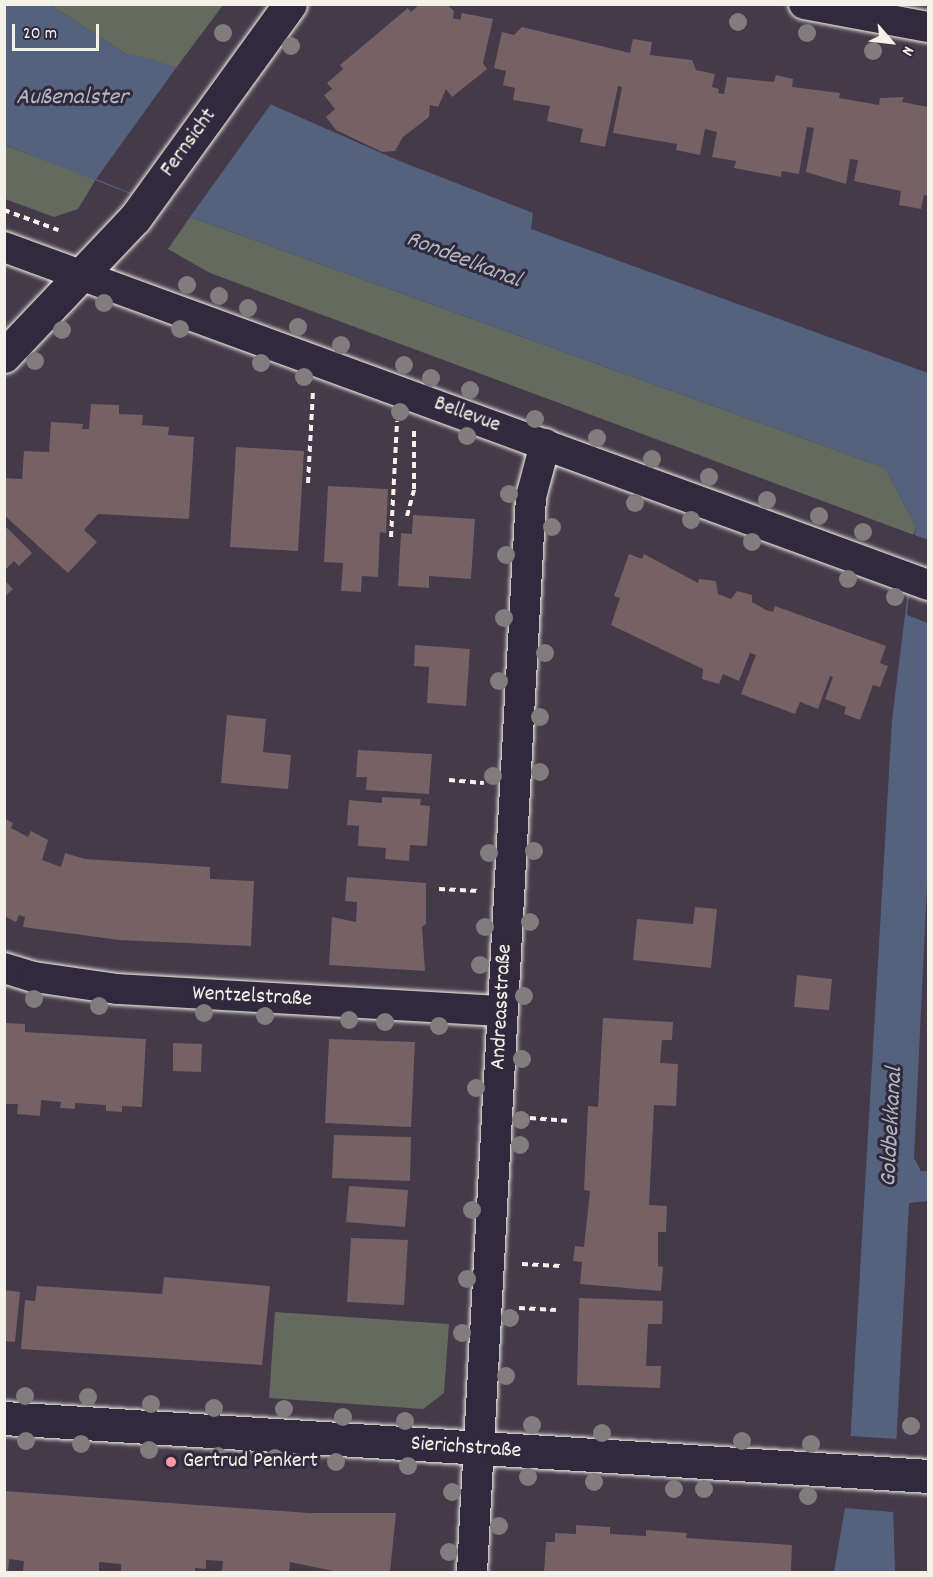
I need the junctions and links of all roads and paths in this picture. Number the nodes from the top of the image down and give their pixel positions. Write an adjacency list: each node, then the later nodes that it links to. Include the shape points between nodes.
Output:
1 (290, 4): 7 (main road, Fernsicht, via 148,200)
2 (804, 4): 3 (street)
3 (928, 27)
4 (4, 210): 5 (path)
5 (58, 230)
6 (4, 247): 7 (street, Bellevue)
7 (81, 275): 8 (main road, Fernsicht); 12 (street, Bellevue)
8 (4, 356)
9 (314, 390): 13 (path)
10 (398, 420): 15 (path)
11 (414, 426): 14 (path, via 414,489)
12 (545, 444): 16 (street, Bellevue); 22 (street, Andreasstraße, via 531,497)
13 (308, 483)
14 (407, 516)
15 (391, 537)
16 (919, 581)
17 (449, 780): 18 (path)
18 (484, 783)
19 (439, 889): 20 (path)
20 (479, 891)
21 (4, 968): 22 (street, Wentzelstraße, via 34,977 117,989)
22 (502, 1011): 30 (street, Andreasstraße)
23 (530, 1118): 24 (path)
24 (570, 1121)
25 (522, 1264): 26 (path)
26 (560, 1266)
27 (519, 1308): 28 (path)
28 (556, 1310)
29 (4, 1418): 30 (main road, Sierichstraße)
30 (478, 1449): 31 (main road, Sierichstraße); 32 (street, Andreasstraße)
31 (928, 1476)
32 (472, 1572)

